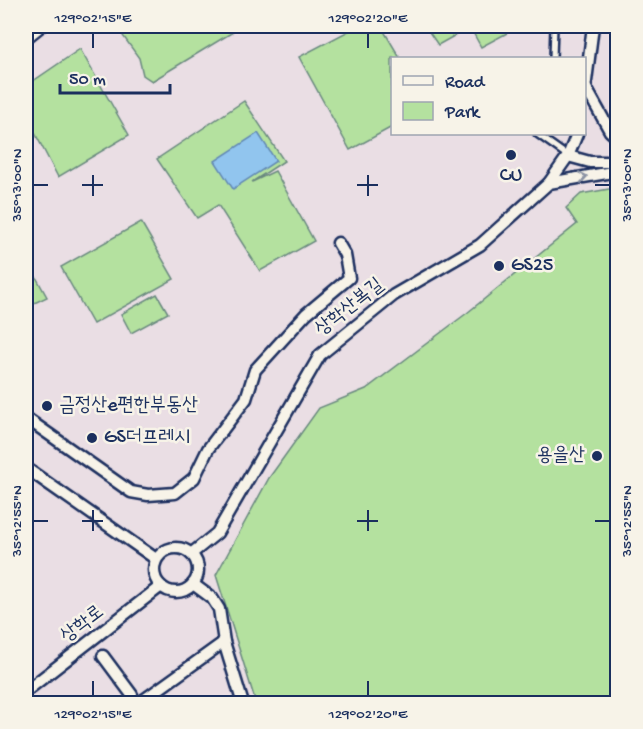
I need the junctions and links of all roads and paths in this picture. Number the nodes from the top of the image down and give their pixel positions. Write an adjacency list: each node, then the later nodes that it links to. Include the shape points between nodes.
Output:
1 (41, 26): 4 (street)
2 (554, 26): 5 (lane)
3 (593, 26): 6 (street)
4 (26, 38)
5 (553, 57)
6 (586, 84)
7 (586, 94): 10 (street)
8 (538, 135): 11 (lane)
9 (577, 135): 11 (street, 상학산복길)
10 (618, 138)
11 (568, 156): 12 (street, via 590,162); 14 (street, 상학산복길)
12 (618, 162)
13 (618, 171): 14 (street, one-way to 13)
14 (549, 183): 18 (street, 상학산복길, via 480,245 394,295 320,355 217,533)
15 (338, 243): 16 (street, via 345,255 349,278 306,314 255,370 246,399 208,450 194,478 176,492 131,492)
16 (26, 418)
17 (26, 468): 19 (street)
18 (191, 554): 19 (street, via 172,548); 20 (street, via 198,572)
19 (156, 560): 21 (street, via 154,573)
20 (193, 584): 21 (street, via 181,592); 22 (street, via 212,598 219,609)
21 (161, 586): 24 (street, 상학로)
22 (224, 642): 25 (street); 26 (street)
23 (103, 656): 25 (street)
24 (26, 691)
25 (135, 699)
26 (240, 702)

